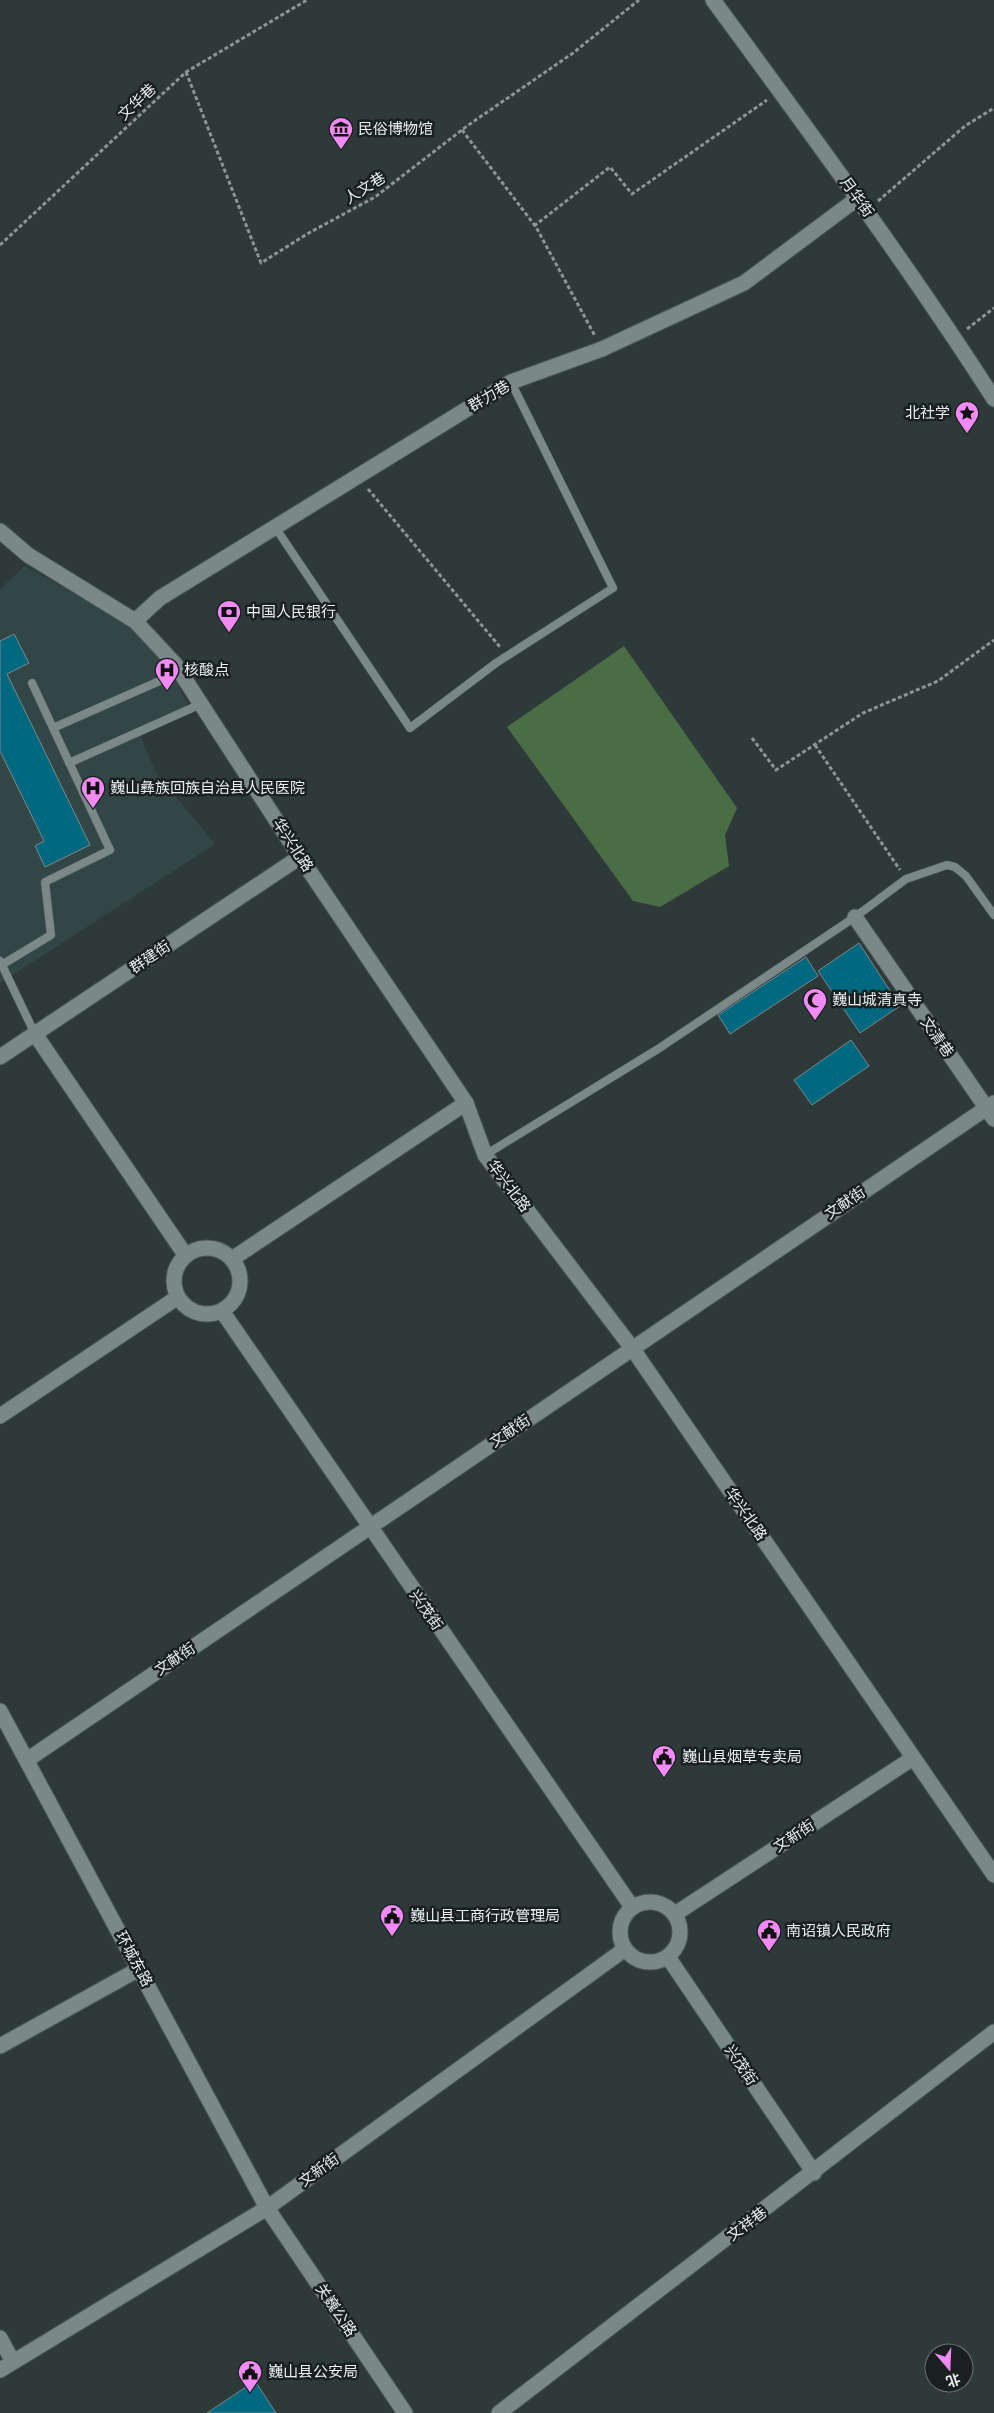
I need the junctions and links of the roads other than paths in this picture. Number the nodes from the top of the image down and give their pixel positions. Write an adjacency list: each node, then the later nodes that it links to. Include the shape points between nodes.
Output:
1 (713, 0): 2 (street, 月华街)
2 (858, 198): 3 (street, 群力巷, via 744,283 602,349); 4 (street, 月华街)
3 (511, 382): 5 (street, 群力巷); 5 (lane, via 613,588 507,656 410,728)
4 (994, 399)
5 (274, 527): 7 (street, 群力巷, via 160,598)
6 (0, 531): 7 (street, 华兴北路, via 28,555)
7 (135, 621): 8 (street, 华兴北路)
8 (180, 672): 10 (street, 华兴北路); 11 (lane)
9 (32, 683): 11 (lane)
10 (201, 704): 12 (lane); 13 (street, 华兴北路)
11 (53, 728): 12 (lane)
12 (69, 763): 16 (lane, via 110,850 45,882 50,935)
13 (300, 857): 17 (street, 群建街); 19 (street, 华兴北路)
14 (994, 915): 15 (lane, via 966,876 947,865 906,879)
15 (855, 917): 20 (street, 文清巷); 21 (lane, via 658,1049)
16 (1, 964): 17 (lane)
17 (35, 1034): 18 (street, 群建街); 22 (street)
18 (0, 1057)
19 (466, 1103): 21 (street, 华兴北路); 23 (street)
20 (991, 1110): 26 (street, 文献街)
21 (485, 1155): 26 (street, 华兴北路)
22 (186, 1256): 23 (street, via 205,1248 215,1249); 24 (street, via 180,1262 174,1279)
23 (232, 1259): 25 (street, via 238,1268 240,1288 230,1306)
24 (178, 1297): 25 (street, via 192,1311); 27 (street)
25 (222, 1312): 28 (street, 兴茂街)
26 (632, 1348): 28 (street, 文献街); 30 (street, 华兴北路)
27 (0, 1416)
28 (369, 1527): 31 (street, 文献街); 33 (street, 兴茂街)
29 (0, 1711): 31 (street, 环城东路)
30 (913, 1758): 32 (street, 华兴北路); 34 (street, 文新街)
31 (27, 1760): 37 (street, 环城东路)
32 (994, 1875)
33 (632, 1907): 34 (street, via 650,1901 668,1907); 35 (street, via 621,1922 621,1941)
34 (675, 1914): 36 (street, via 681,1932 679,1941)
35 (625, 1949): 36 (street, via 640,1961 660,1961); 41 (street, 文新街)
36 (668, 1956): 40 (street, 兴茂街)
37 (139, 1969): 39 (street); 41 (street, 环城东路)
38 (994, 2032): 40 (street, 文祥巷)
39 (0, 2046)
40 (814, 2173): 46 (street, 文祥巷)
41 (267, 2208): 43 (street, 文新街); 45 (street, 关巍公路)
42 (0, 2338): 43 (street)
43 (13, 2362): 44 (street, 文新街)
44 (0, 2370)
45 (405, 2413)
46 (500, 2413)

